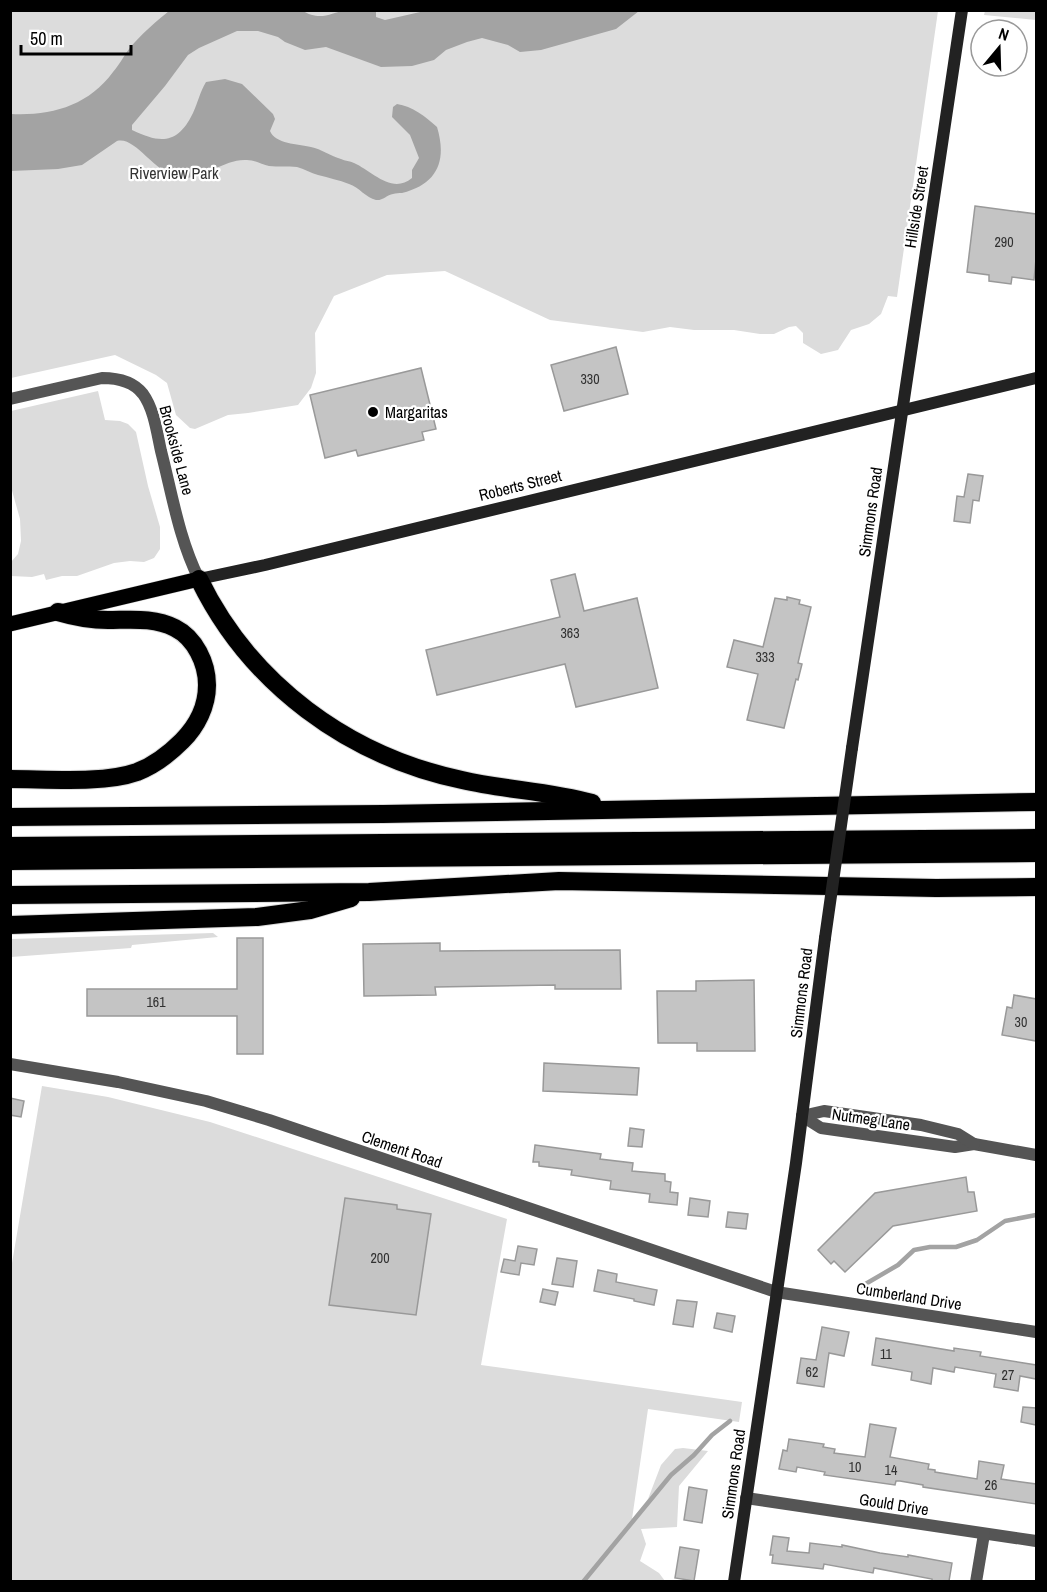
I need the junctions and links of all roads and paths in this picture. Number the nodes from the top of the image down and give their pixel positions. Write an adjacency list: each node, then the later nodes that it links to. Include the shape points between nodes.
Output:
1 (962, 10): 4 (main road, Hillside Street)
2 (1036, 378): 4 (main road, Roberts Street)
3 (10, 399): 5 (street, Brookside Lane, via 102,378 126,381 144,395 155,423 183,538)
4 (902, 409): 5 (main road, Roberts Street); 23 (main road, Simmons Road, bridge)
5 (199, 579): 6 (main road, Roberts Street); 10 (highway, via 229,629 260,667 314,715 360,745 437,775)
6 (58, 612): 7 (main road, Roberts Street); 8 (highway, via 92,619 161,622 177,629 201,657 207,679 205,704 184,739 159,761 135,773 116,777)
7 (10, 624)
8 (10, 779)
9 (1036, 802): 10 (highway)
10 (614, 809): 11 (highway)
11 (10, 817)
12 (1036, 838): 13 (highway)
13 (10, 846)
14 (1036, 854): 15 (highway)
15 (705, 856): 16 (highway); 17 (highway)
16 (10, 861)
17 (560, 881): 18 (highway, via 936,888); 19 (highway)
18 (1036, 886)
19 (369, 892): 20 (highway); 21 (highway, via 319,908 274,916)
20 (10, 895)
21 (10, 925)
22 (10, 1064): 28 (street, Clement Road, via 216,1104)
23 (802, 1116): 24 (street, Nutmeg Lane, via 824,1111); 26 (street, Nutmeg Lane, via 821,1128); 28 (main road, Simmons Road)
24 (945, 1131): 25 (street, Nutmeg Lane); 26 (street)
25 (974, 1144): 26 (street, Nutmeg Lane); 27 (street, Nutmeg Lane)
26 (940, 1145)
27 (1036, 1155)
28 (776, 1292): 29 (street, Cumberland Drive); 30 (main road, Simmons Road)
29 (1036, 1332)
30 (746, 1498): 31 (street, Gould Drive); 33 (main road, Simmons Road)
31 (984, 1534): 32 (street, Gould Drive); 34 (street)
32 (1036, 1541)
33 (734, 1581)
34 (976, 1581)

